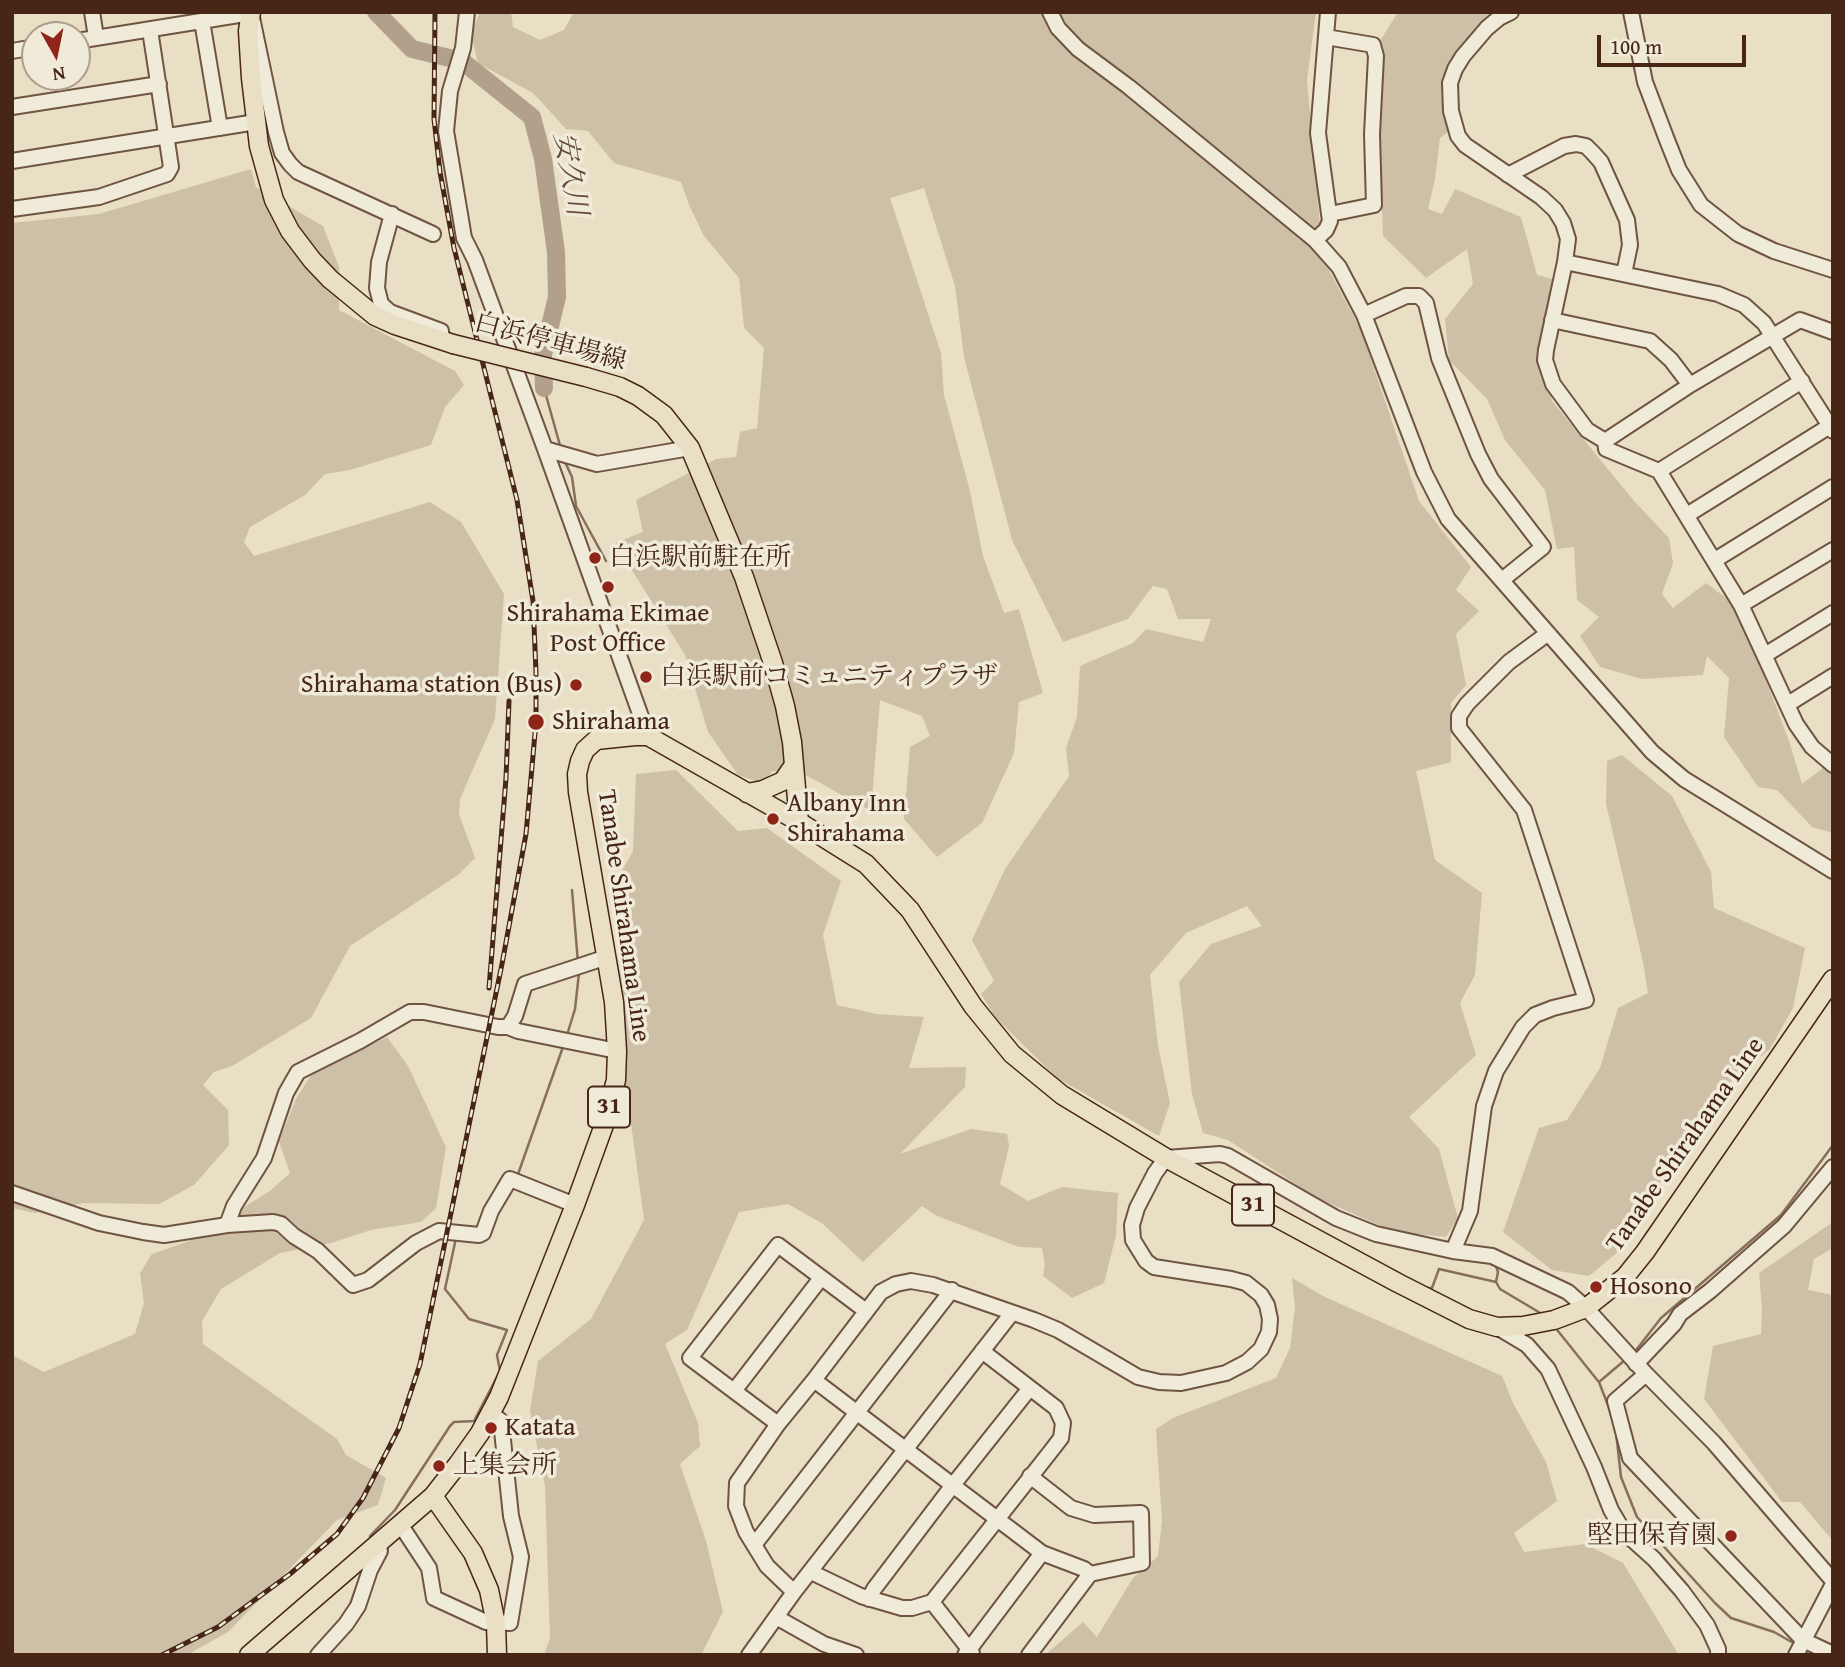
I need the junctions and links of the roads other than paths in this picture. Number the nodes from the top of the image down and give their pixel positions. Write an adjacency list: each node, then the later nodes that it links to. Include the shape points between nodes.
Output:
1 (92, 12): 10 (street)
2 (467, 12): 38 (street, via 446,131 457,205 464,238)
3 (1050, 12): 24 (street, via 1078,50 1129,86)
4 (1328, 12): 11 (street)
5 (1511, 12): 19 (street, via 1487,29 1463,56 1450,83 1454,125 1465,145)
6 (1630, 12): 26 (street, via 1645,82 1679,170 1701,205 1738,234)
7 (251, 13): 8 (street); 15 (main road, 白浜停車場線, via 249,55); 21 (street, via 282,153 299,172)
8 (202, 21): 9 (street); 16 (street)
9 (150, 30): 10 (street); 13 (street)
10 (96, 37): 12 (street)
11 (1326, 37): 22 (street, via 1318,133); 22 (street, via 1373,45 1376,56 1374,205)
12 (91, 38)
13 (159, 84): 14 (street); 17 (street)
14 (12, 107)
15 (256, 122): 16 (street); 32 (main road, 白浜停車場線, via 274,200 312,260 375,316)
16 (219, 128): 17 (street)
17 (167, 137): 18 (street); 20 (street, via 171,167 167,174 99,197)
18 (12, 161)
19 (1508, 175): 25 (street, via 1541,197 1563,223 1568,239); 27 (street, via 1564,146 1586,146 1601,162 1627,220 1630,245)
20 (12, 209)
21 (392, 214): 23 (street); 32 (street, via 379,262 377,288 382,303 390,312 441,331)
22 (1330, 214): 24 (street, via 1326,230)
23 (433, 234)
24 (1315, 240): 28 (street, via 1339,267)
25 (1566, 262): 27 (street); 29 (street)
26 (1833, 270)
27 (1624, 274): 31 (street, via 1732,298 1755,313)
28 (1364, 315): 44 (street, via 1424,472 1448,519); 44 (street, via 1406,296 1419,296 1426,303 1439,358 1478,454 1491,479 1543,547)
29 (1552, 320): 34 (street, via 1650,341); 36 (street, via 1545,360 1553,384 1587,429)
30 (1833, 332): 31 (street, via 1800,320)
31 (1772, 336): 33 (street); 34 (street)
32 (447, 342): 37 (main road, 白浜停車場線, bridge, via 620,387 664,415)
33 (1802, 381): 35 (street); 39 (street)
34 (1690, 385): 36 (street)
35 (1832, 427): 41 (street)
36 (1605, 441): 39 (street, via 1606,449)
37 (690, 448): 38 (street, via 597,464); 53 (main road, 白浜停車場線, via 766,641 785,706)
38 (545, 449): 51 (street)
39 (1659, 471): 41 (street)
40 (1833, 487): 43 (street)
41 (1687, 515): 43 (street)
42 (1833, 550): 45 (street)
43 (1715, 560): 45 (street)
44 (1502, 580): 47 (street)
45 (1741, 605): 48 (street)
46 (1833, 613): 48 (street)
47 (1547, 634): 56 (street, via 1668,767 1724,806); 66 (street, via 1509,662 1467,704 1459,716 1459,728 1524,810 1586,1000 1535,1015 1496,1071 1485,1106 1471,1211)
48 (1765, 654): 50 (street)
49 (1833, 676): 50 (street)
50 (1788, 704): 52 (street, via 1805,739)
51 (648, 736): 54 (main road, Tanabe Shirahama Line / 31); 57 (main road, Tanabe Shirahama Line / 31, via 596,740 585,750 577,774)
52 (1830, 759)
53 (794, 765): 54 (main road, via 783,781); 55 (main road, 白浜停車場線)
54 (747, 793): 55 (main road, Tanabe Shirahama Line / 31)
55 (799, 822): 61 (main road, Tanabe Shirahama Line / 31, via 866,864 887,885 1013,1054 1062,1095)
56 (1830, 864)
57 (607, 957): 59 (street, via 525,984); 60 (main road, Tanabe Shirahama Line / 31)
58 (1832, 982): 69 (main road, Tanabe Shirahama Line / 31, via 1645,1252 1625,1277)
59 (508, 1027): 60 (street); 65 (street, via 410,1012 298,1072 291,1080 264,1158)
60 (617, 1051): 64 (main road, Tanabe Shirahama Line / 31, via 616,1080 604,1125)
61 (1166, 1158): 66 (street, via 1228,1156 1336,1218 1398,1241); 71 (street, via 1136,1209 1133,1240 1154,1267 1231,1279 1246,1283 1261,1295 1270,1319 1261,1349 1226,1373 1181,1383 1159,1382 1138,1377 1058,1331); 72 (main road, Tanabe Shirahama Line / 31, via 1418,1293 1469,1319)
62 (1833, 1167): 74 (street, via 1784,1226 1680,1314)
63 (12, 1193): 65 (street, via 99,1223 143,1232 164,1235)
64 (575, 1205): 65 (street, via 510,1179 479,1236 439,1231 416,1242 368,1280 353,1285 281,1224); 79 (main road, Tanabe Shirahama Line / 31)
65 (226, 1225)
66 (1453, 1251): 69 (street, via 1504,1261 1568,1292)
67 (821, 1278): 70 (street); 77 (street); 77 (street, via 778,1245 690,1359)
68 (952, 1290): 70 (street, via 919,1282 896,1284 881,1292); 71 (street); 78 (street)
69 (1586, 1308): 72 (main road, Tanabe Shirahama Line / 31, via 1554,1320); 74 (street)
70 (866, 1311): 75 (street)
71 (1012, 1313): 73 (street)
72 (1497, 1327): 107 (street, via 1527,1345 1548,1369 1624,1532 1682,1591 1714,1638)
73 (982, 1351): 76 (street); 81 (street)
74 (1635, 1363): 92 (street, via 1714,1443); 98 (street, via 1615,1401 1630,1458)
75 (814, 1380): 78 (street); 80 (street)
76 (1030, 1388): 82 (street, via 1056,1408 1063,1423 1061,1438); 83 (street)
77 (734, 1391): 80 (street)
78 (858, 1412): 81 (street); 88 (street)
79 (491, 1413): 84 (main road, Tanabe Shirahama Line / 31); 97 (street, via 502,1421 511,1516 521,1557 510,1623)
80 (778, 1424): 88 (street, via 737,1483 736,1506)
81 (906, 1449): 83 (street); 90 (street)
82 (1030, 1476): 85 (street); 91 (street, via 1071,1508 1094,1515 1142,1513 1142,1563)
83 (953, 1485): 85 (street); 94 (street)
84 (433, 1496): 86 (main road, Tanabe Shirahama Line / 31); 97 (main road, via 473,1553 489,1590)
85 (997, 1519): 89 (street); 95 (street)
86 (400, 1524): 87 (main road, Tanabe Shirahama Line / 31); 97 (street, via 429,1568 434,1598)
87 (377, 1544): 101 (main road, Tanabe Shirahama Line / 31); 102 (street, via 380,1551 358,1606)
88 (754, 1545): 93 (street, via 767,1566)
89 (1042, 1553): 91 (street); 99 (street)
90 (811, 1572): 93 (street); 94 (street)
91 (1090, 1574): 106 (street)
92 (1833, 1583): 98 (street)
93 (794, 1592): 96 (street)
94 (870, 1599): 95 (street, via 902,1608)
95 (932, 1602): 99 (street)
96 (776, 1617): 104 (street); 105 (street, via 824,1644)
97 (496, 1624): 103 (main road)
98 (1800, 1646): 100 (street)
99 (966, 1653)
100 (1833, 1654)
101 (249, 1655)
102 (318, 1655)
103 (497, 1655)
104 (749, 1655)
105 (856, 1655)
106 (1029, 1655)
107 (1718, 1655)

